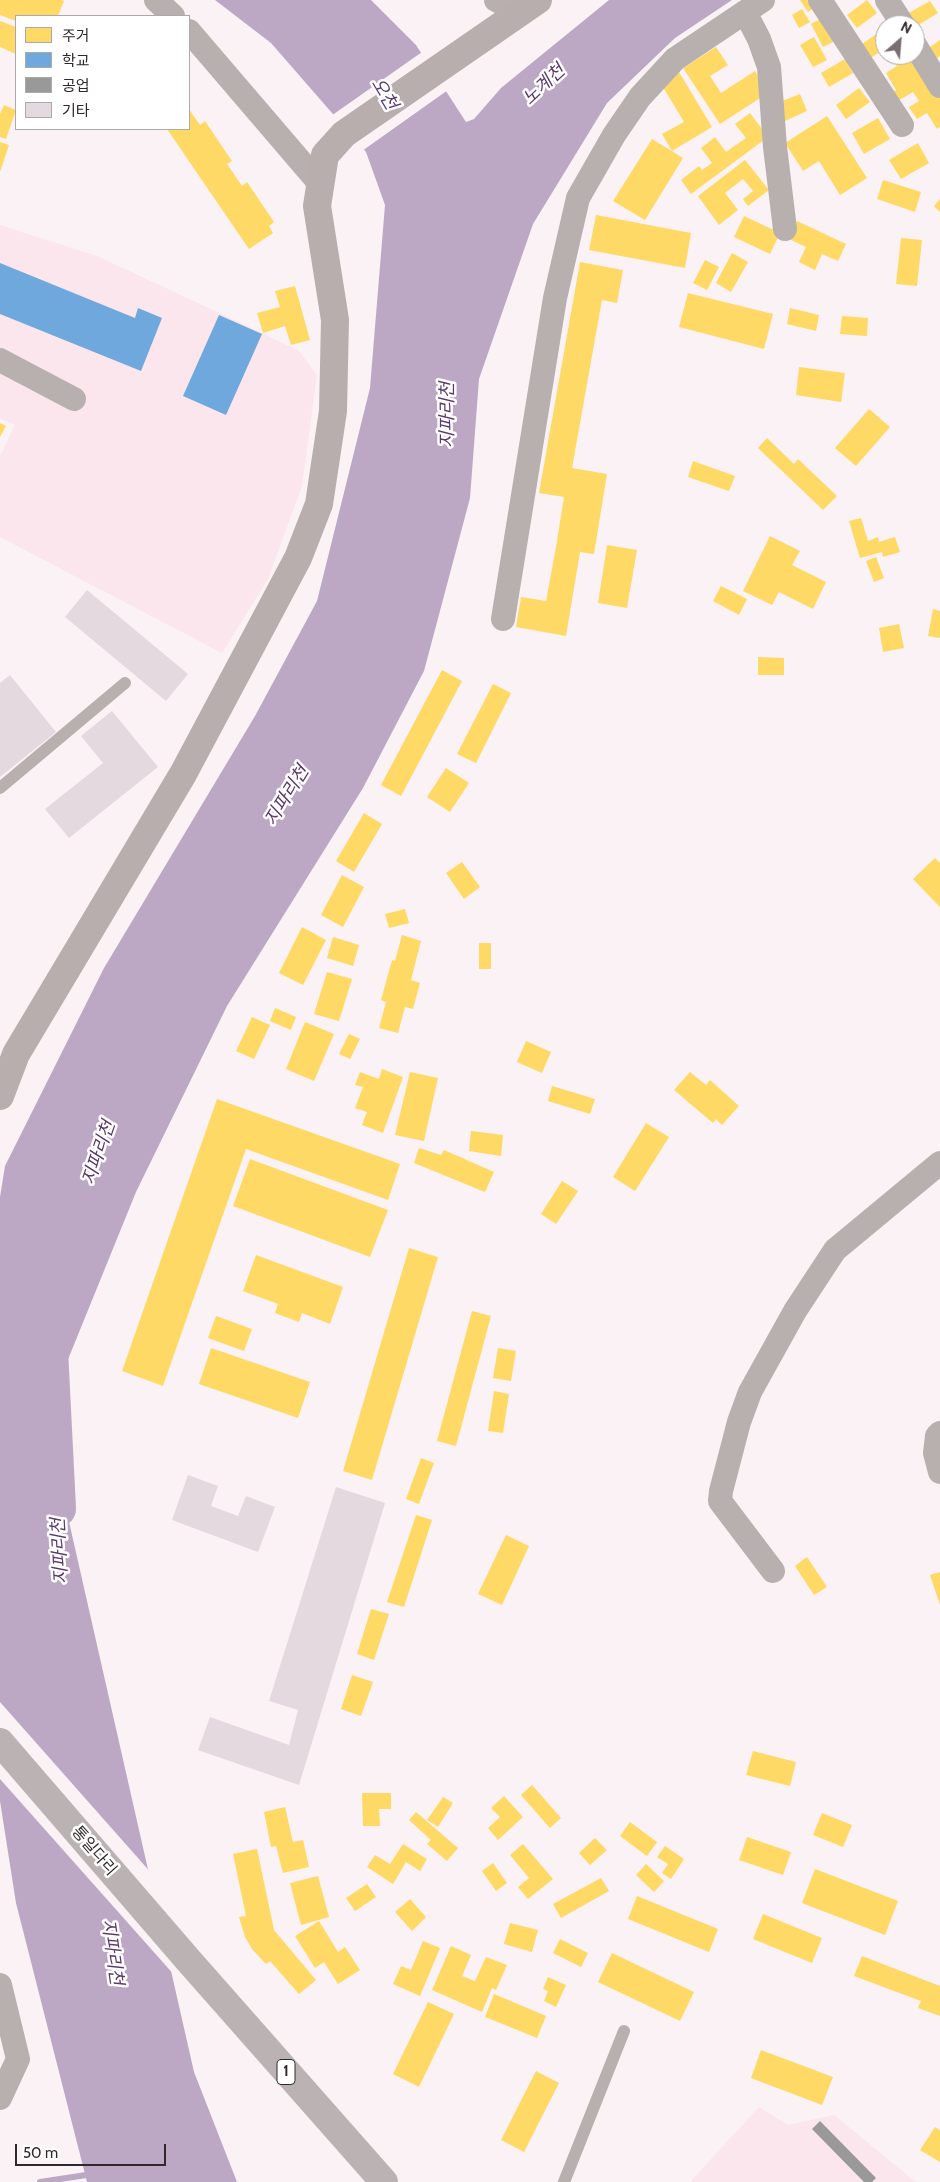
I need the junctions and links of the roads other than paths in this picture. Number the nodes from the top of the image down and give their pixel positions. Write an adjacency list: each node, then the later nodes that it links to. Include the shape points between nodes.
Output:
1 (156, 0): 7 (street)
2 (496, 0): 6 (street)
3 (820, 0): 12 (street)
4 (887, 0): 8 (street)
5 (756, 4): 14 (street, via 759,39 769,67); 17 (street, via 675,59 640,97 578,198 555,298)
6 (529, 6): 13 (street, via 344,134 325,155)
7 (172, 15)
8 (897, 15)
9 (190, 32): 13 (street)
10 (925, 61): 11 (street)
11 (940, 86)
12 (902, 125)
13 (320, 184): 20 (street, via 317,206 335,320 334,412 319,504 298,558 183,774 16,1054)
14 (785, 229)
15 (0, 360): 16 (street)
16 (74, 399)
17 (504, 619)
18 (126, 683): 19 (lane)
19 (0, 788)
20 (0, 1096)
21 (940, 1163): 24 (street, via 835,1250 750,1392 739,1422 720,1501)
22 (940, 1433): 23 (street, via 935,1453)
23 (940, 1472)
24 (773, 1571)
25 (0, 1742): 29 (main road, 통일다리 / 1)
26 (0, 1985): 28 (street, via 18,2059)
27 (624, 2031): 30 (lane)
28 (0, 2098)
29 (384, 2182)
30 (564, 2182)

